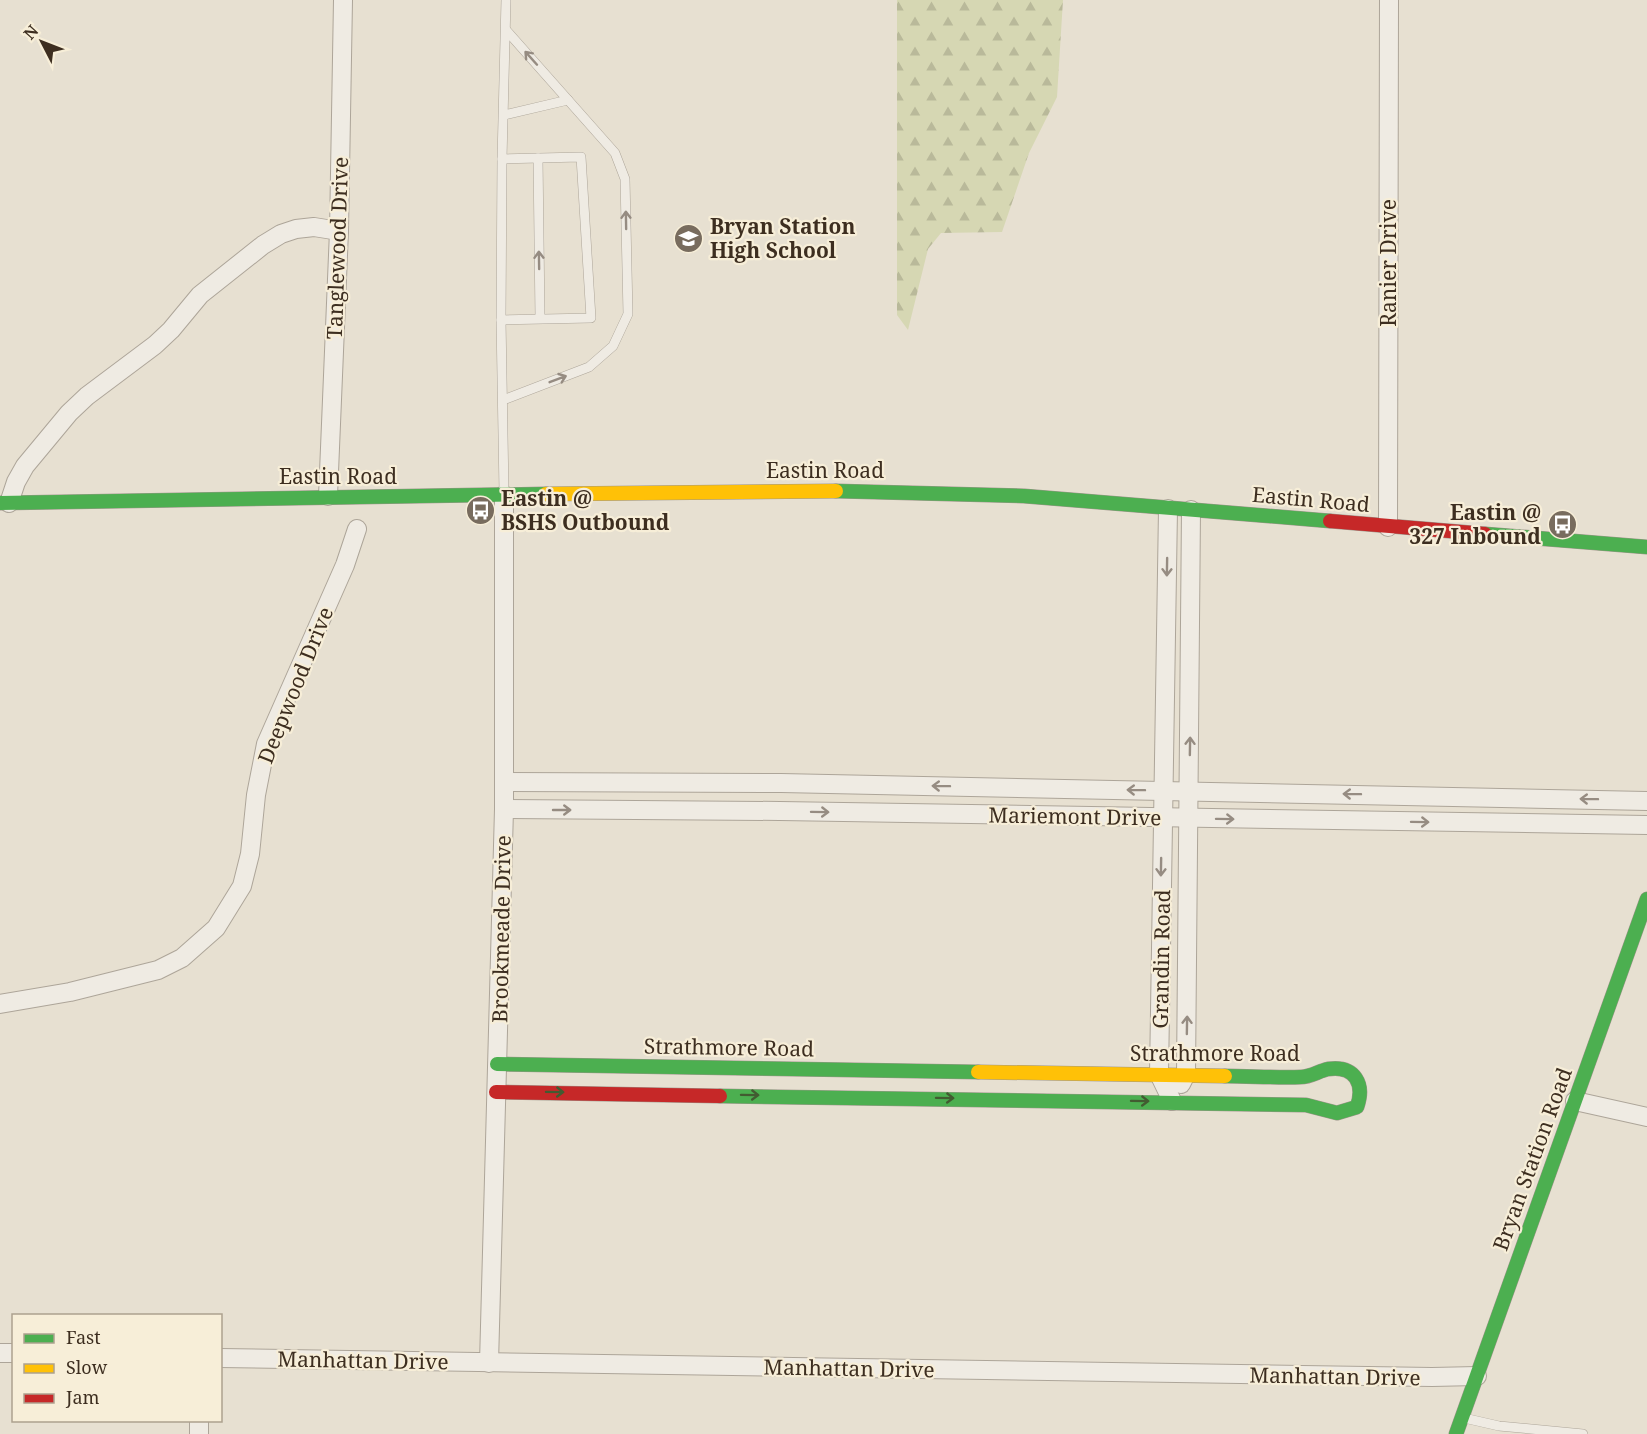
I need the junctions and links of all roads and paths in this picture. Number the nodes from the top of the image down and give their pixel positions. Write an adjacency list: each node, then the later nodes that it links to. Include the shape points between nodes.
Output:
1 (343, 0): 9 (street, Tanglewood Drive)
2 (506, 0): 4 (lane)
3 (1389, 0): 18 (street, Ranier Drive)
4 (506, 30): 5 (lane, one-way to 4); 6 (lane)
5 (568, 100): 6 (lane); 12 (lane, one-way to 5, via 590,367 614,346 628,314 625,179 615,153)
6 (504, 115): 8 (lane)
7 (538, 158): 8 (lane); 10 (lane, one-way to 7); 10 (lane, via 581,157 591,318)
8 (502, 159): 11 (lane)
9 (339, 231): 14 (street, Tanglewood Drive); 15 (street, via 314,227 281,234 200,296 155,345 69,412 25,466)
10 (540, 318): 11 (lane)
11 (501, 320): 12 (lane)
12 (503, 400): 13 (lane)
13 (504, 495): 14 (street, Eastin Road); 16 (street, Eastin Road, via 952,492); 21 (street, Brookmeade Drive)
14 (328, 496): 15 (street, Eastin Road)
15 (4, 503)
16 (1168, 508): 17 (street, Eastin Road); 23 (street, Grandin Road, one-way to 23)
17 (1191, 510): 18 (street, Eastin Road); 24 (street, Grandin Road, one-way to 17)
18 (1388, 527): 20 (street, Eastin Road)
19 (357, 529): 32 (street, Deepwood Drive, via 345,566 266,744 242,886 216,928 182,957 158,970)
20 (1647, 547)
21 (504, 782): 22 (street, Mariemont Drive); 26 (street, Brookmeade Drive)
22 (781, 783): 23 (street, Mariemont Drive, one-way to 22); 27 (street)
23 (1162, 790): 24 (street, Mariemont Drive); 28 (street, Grandin Road)
24 (1189, 790): 25 (street, Mariemont Drive, one-way to 24); 29 (street, Grandin Road)
25 (1647, 801)
26 (504, 810): 27 (street, Mariemont Drive, one-way to 27); 33 (street, Brookmeade Drive)
27 (780, 812): 28 (street, Mariemont Drive, one-way to 28)
28 (1162, 818): 29 (street, Mariemont Drive); 34 (street, Grandin Road, one-way to 34)
29 (1189, 818): 30 (street, Mariemont Drive, one-way to 30); 35 (street, Grandin Road, one-way to 29)
30 (1647, 825)
31 (1647, 899): 38 (street, Bryan Station Road)
32 (0, 1004)
33 (497, 1064): 34 (street, Strathmore Road); 36 (street, Brookmeade Drive)
34 (1159, 1074): 35 (street, Strathmore Road); 37 (street, Grandin Road)
35 (1186, 1074): 37 (street, Grandin Road); 37 (street, Strathmore Road, via 1304,1077 1334,1068 1349,1070 1360,1082 1362,1094 1357,1107 1332,1114 1306,1105)
36 (496, 1092): 37 (street, Strathmore Road, one-way to 37); 41 (street, Brookmeade Drive)
37 (1172, 1101)
38 (1575, 1101): 39 (street); 42 (street, Bryan Station Road)
39 (1647, 1117)
40 (222, 1358): 41 (street, Manhattan Drive)
41 (489, 1363): 42 (street, Manhattan Drive)
42 (1477, 1376): 43 (street, Bryan Station Road)
43 (1462, 1418): 44 (street, Bryan Station Road); 45 (lane, via 1499,1426)
44 (1456, 1434)
45 (1583, 1434)

